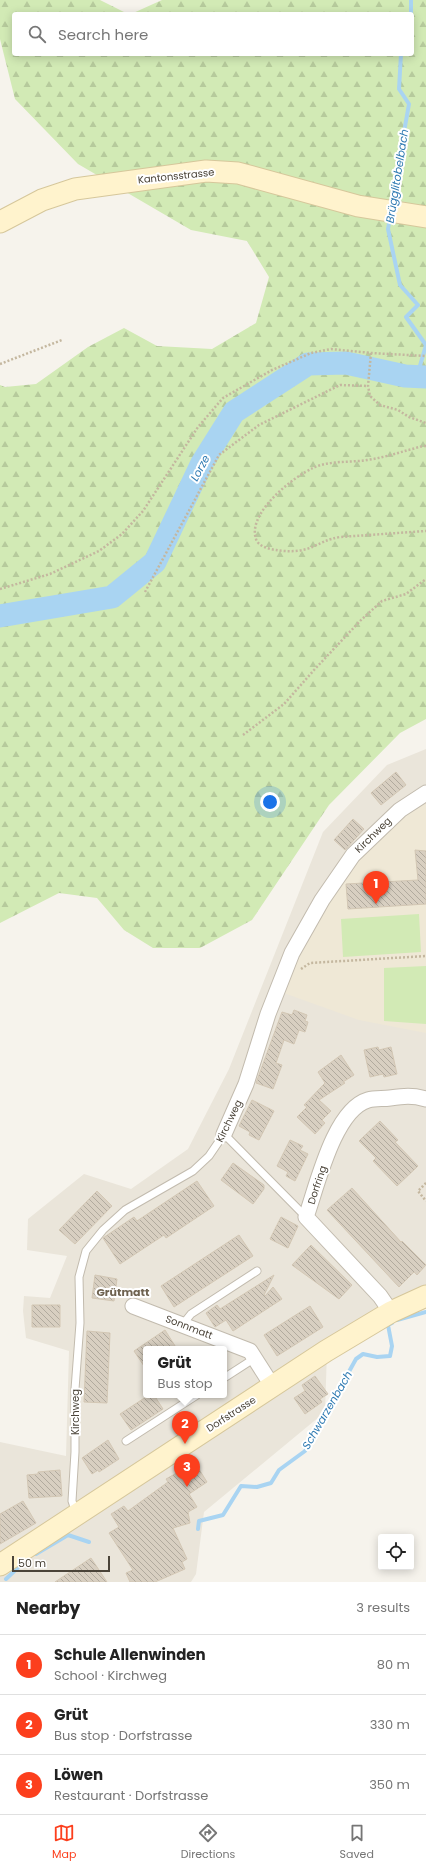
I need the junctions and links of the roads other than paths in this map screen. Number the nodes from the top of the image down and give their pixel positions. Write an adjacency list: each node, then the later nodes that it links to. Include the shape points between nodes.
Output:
1 (426, 217): 2 (street, Kantonsstrasse, via 358,206 238,173 206,171 75,189 42,200)
2 (0, 222)
3 (426, 793): 5 (street, Kirchweg, via 400,810 353,855 322,900 292,953 268,1014 246,1084)
4 (426, 1099): 6 (street, Dorfring, via 414,1095 368,1100 355,1108 340,1125 329,1148)
5 (224, 1134): 6 (lane); 17 (lane, Kirchweg, via 209,1156 193,1171 125,1210 103,1230 86,1251 79,1277 80,1323 75,1389 72,1501)
6 (306, 1217): 10 (street, Dorfring, via 380,1296)
7 (257, 1271): 11 (lane, via 191,1314)
8 (426, 1296): 10 (street, Dorfstrasse)
9 (133, 1306): 11 (street, Sonnmatt)
10 (391, 1312): 14 (street, Dorfstrasse)
11 (183, 1324): 12 (street, Sonnmatt, via 250,1351)
12 (254, 1358): 13 (lane); 14 (street, Sonnmatt)
13 (227, 1376)
14 (273, 1387): 17 (street, Dorfstrasse)
15 (192, 1398): 16 (lane)
16 (126, 1441)
17 (77, 1515): 18 (street, Dorfstrasse)
18 (0, 1564)

